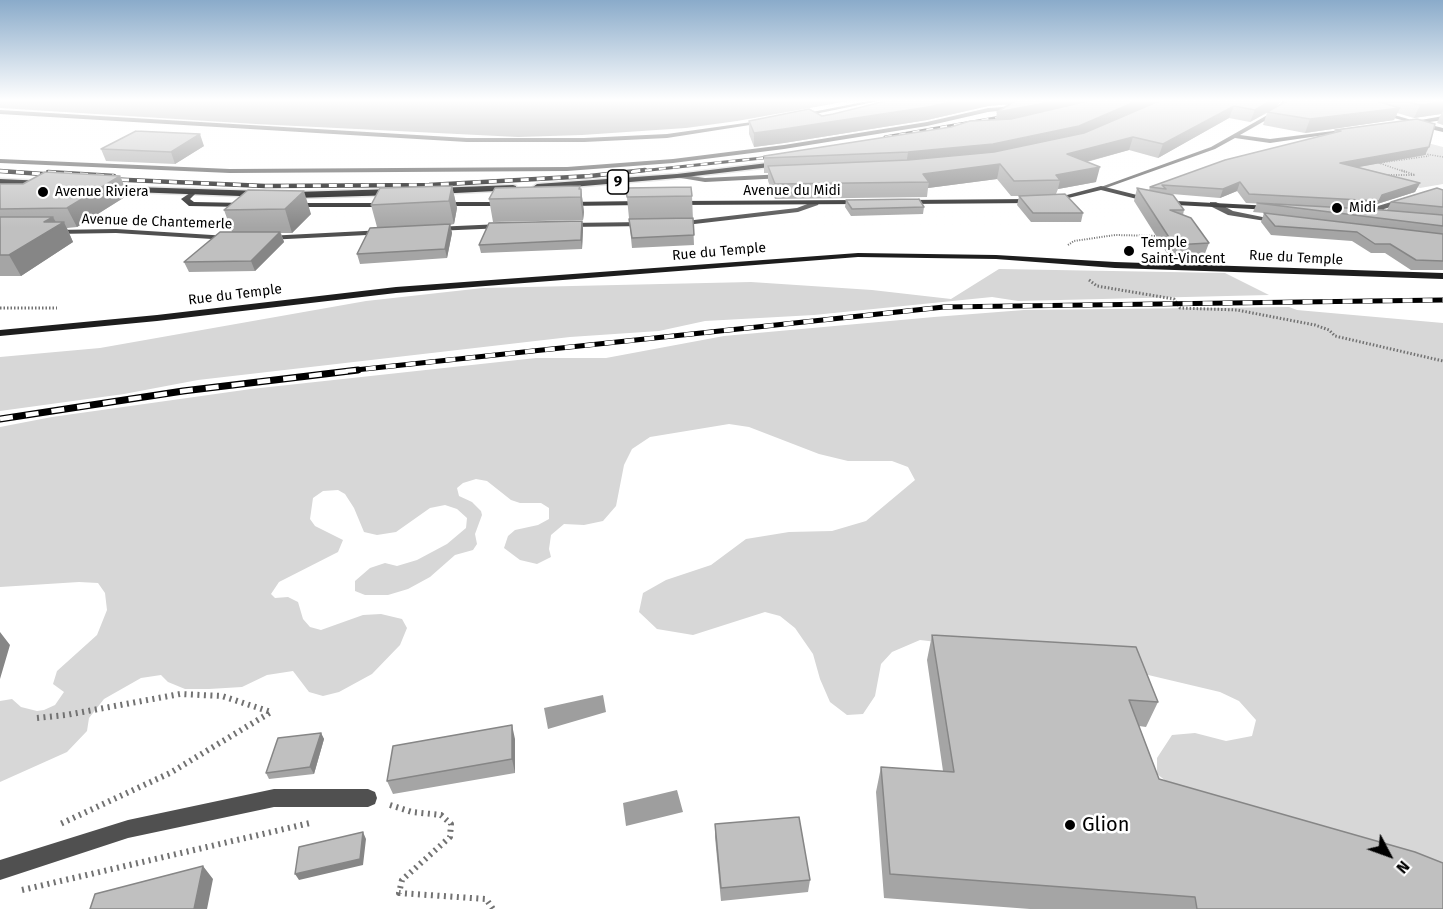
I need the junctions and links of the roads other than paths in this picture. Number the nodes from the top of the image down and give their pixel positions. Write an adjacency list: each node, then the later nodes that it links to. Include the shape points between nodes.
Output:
1 (806, 143): 3 (street, via 682,160 567,169 230,171)
2 (1220, 143): 12 (street)
3 (0, 161)
4 (797, 162): 6 (main road, 9)
5 (788, 176): 6 (street, via 705,180)
6 (677, 177): 13 (main road, 9)
7 (0, 182): 8 (main road)
8 (10, 183): 9 (main road); 10 (street)
9 (58, 185)
10 (0, 187)
11 (92, 187): 14 (main road)
12 (1101, 188): 17 (street); 28 (street, via 1157,202)
13 (423, 191)
14 (193, 192): 15 (main road); 29 (street, via 185,199 197,205)
15 (400, 192)
16 (1409, 198): 33 (street, via 1381,208)
17 (1047, 200)
18 (1038, 201): 20 (street)
19 (873, 202): 23 (street, Avenue du Midi)
20 (896, 202)
21 (646, 203): 27 (street)
22 (670, 203): 23 (street, Avenue du Midi)
23 (815, 203): 37 (street, via 798,210)
24 (396, 204): 30 (street)
25 (432, 204): 26 (street)
26 (515, 204)
27 (551, 204)
28 (1213, 204): 31 (street); 35 (street, via 1231,213)
29 (254, 205)
30 (290, 205)
31 (1285, 208)
32 (1367, 213): 33 (street)
33 (1379, 214): 34 (street)
34 (1389, 215)
35 (1283, 221)
36 (652, 224): 39 (street)
37 (663, 224)
38 (512, 225): 40 (street)
39 (558, 225)
40 (426, 230)
41 (392, 231): 44 (street)
42 (48, 232): 43 (street, Avenue de Chantemerle, via 116,231)
43 (233, 238)
44 (260, 238)
45 (1443, 276): 46 (street, Rue du Temple, via 905,254 791,259 396,290)
46 (0, 333)
47 (368, 798): 48 (street, via 274,798 128,829)
48 (0, 870)

